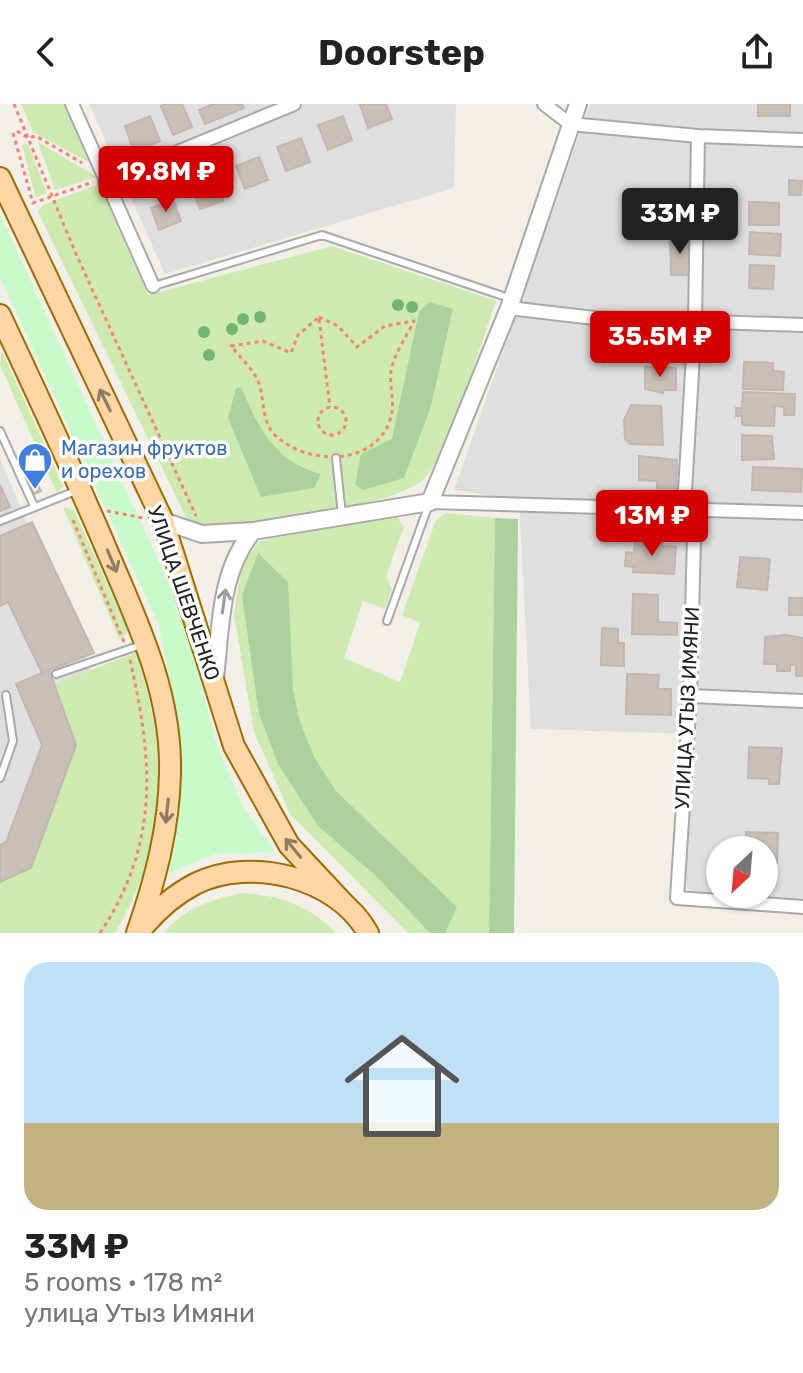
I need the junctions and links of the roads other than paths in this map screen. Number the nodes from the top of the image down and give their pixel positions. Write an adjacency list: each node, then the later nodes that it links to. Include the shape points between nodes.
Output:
1 (72, 104): 9 (street)
2 (294, 104): 9 (street)
3 (544, 104): 5 (street)
4 (578, 104): 5 (street)
5 (570, 124): 6 (street); 11 (street)
6 (698, 136): 7 (street); 13 (street, УЛИЦА УТЫЗ ИМЯНИ)
7 (803, 140)
8 (0, 178): 24 (main road, УЛИЦА ШЕВЧЕНКО, one-way to 8)
9 (104, 178): 10 (street)
10 (153, 286): 11 (lane, via 322,235)
11 (511, 304): 13 (street, via 594,318); 18 (street)
12 (0, 315): 17 (main road)
13 (695, 321): 14 (street); 20 (street, УЛИЦА УТЫЗ ИМЯНИ)
14 (803, 325)
15 (0, 431): 19 (lane)
16 (336, 458): 22 (lane)
17 (85, 498): 19 (lane); 27 (main road, one-way to 27)
18 (430, 502): 20 (street); 22 (street); 26 (lane)
19 (34, 506): 23 (lane)
20 (684, 508): 21 (street); 31 (street, УЛИЦА УТЫЗ ИМЯНИ, via 694,536)
21 (803, 513)
22 (342, 515): 25 (street)
23 (0, 521)
24 (163, 521): 25 (street, via 204,534); 29 (main road, УЛИЦА ШЕВЧЕНКО)
25 (253, 531): 29 (street, one-way to 25, via 229,571 236,551)
26 (387, 621)
27 (137, 647): 28 (lane); 37 (main road, one-way to 37, via 160,688 171,771 156,876)
28 (56, 674)
29 (215, 678): 34 (main road, УЛИЦА ШЕВЧЕНКО, one-way to 29, via 289,845 234,746)
30 (6, 695): 33 (lane, via 13,741)
31 (690, 696): 32 (street); 35 (street, УЛИЦА УТЫЗ ИМЯНИ, via 677,898)
32 (803, 701)
33 (0, 778)
34 (346, 906): 36 (main road); 37 (main road, via 313,884 274,872 235,872 196,883 163,904)
35 (803, 907)
36 (368, 931)
37 (138, 933)

